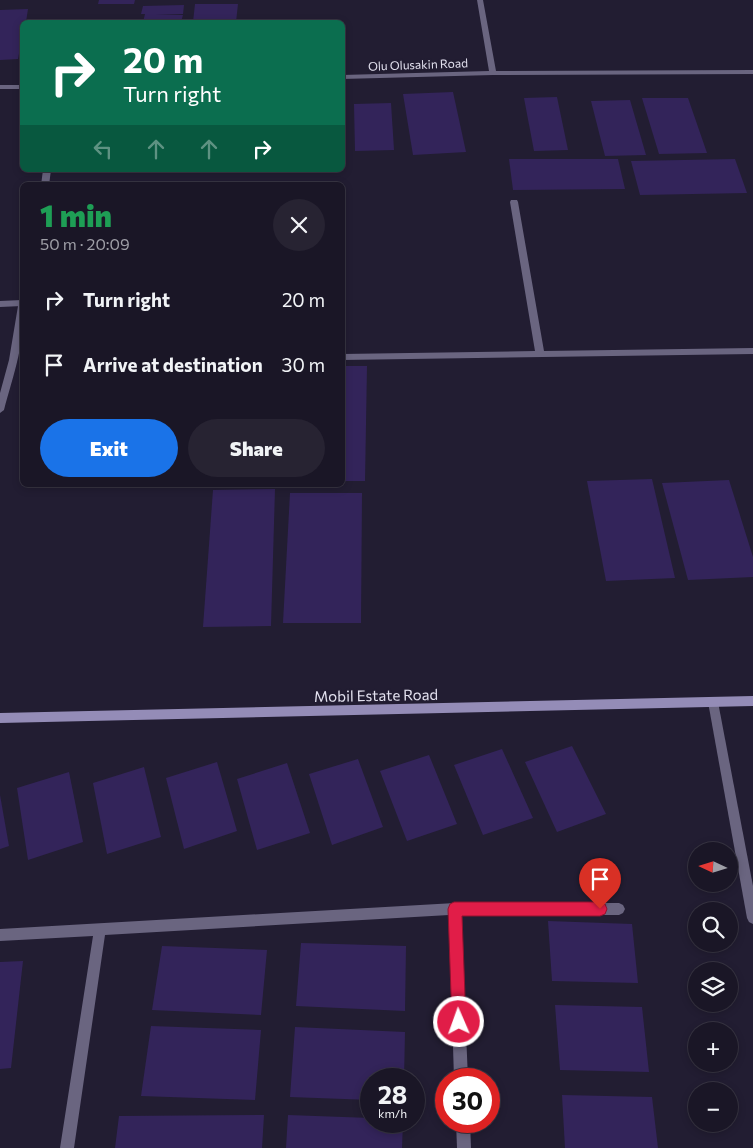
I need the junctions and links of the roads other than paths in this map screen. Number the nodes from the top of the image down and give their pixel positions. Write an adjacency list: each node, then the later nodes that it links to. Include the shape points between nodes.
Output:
1 (480, 0): 3 (street)
2 (753, 72): 3 (street, Olu Olusakin Road)
3 (493, 73): 4 (street, Olu Olusakin Road)
4 (345, 77)
5 (0, 87): 6 (street)
6 (20, 87)
7 (514, 202): 12 (street)
8 (0, 304): 9 (street)
9 (20, 305)
10 (20, 317): 14 (street)
11 (753, 351): 12 (street)
12 (540, 353): 13 (street)
13 (345, 356)
14 (13, 360): 15 (street); 16 (street)
15 (20, 360)
16 (0, 410)
17 (713, 702): 18 (main road, Mobil Estate Road); 19 (main road, Mobil Estate Road); 22 (street)
18 (753, 702)
19 (0, 718)
20 (454, 909): 21 (street); 23 (street); 25 (street)
21 (619, 909)
22 (753, 918)
23 (100, 929): 24 (street); 27 (street)
24 (0, 935)
25 (461, 1068)
26 (463, 1133): 28 (street)
27 (67, 1148)
28 (464, 1148)

